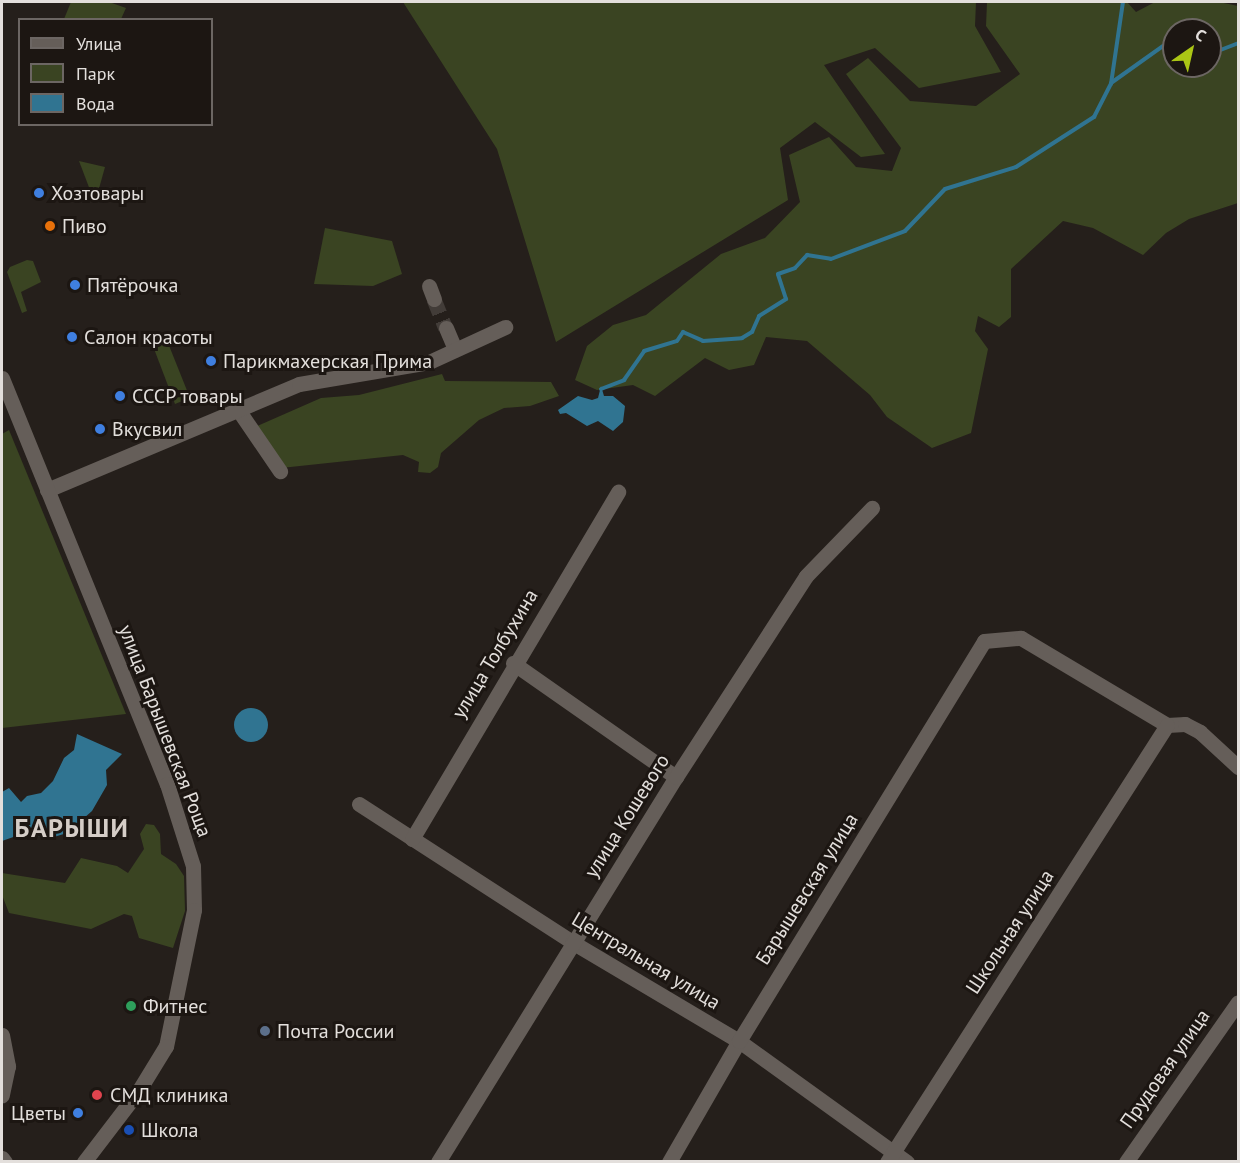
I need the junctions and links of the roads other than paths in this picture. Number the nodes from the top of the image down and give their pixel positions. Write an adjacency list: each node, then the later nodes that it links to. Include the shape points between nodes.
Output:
1 (505, 327): 3 (street)
2 (446, 328): 3 (street)
3 (455, 349): 5 (street, via 429,362 299,384)
4 (2, 378): 7 (street, улица Барышевская Роща)
5 (239, 411): 6 (street); 7 (street)
6 (280, 471)
7 (47, 490): 24 (street, улица Барышевская Роща, via 167,784 193,866 194,910 166,1046 139,1090)
8 (618, 492): 10 (street, улица Толбухина)
9 (872, 508): 13 (street, улица Кошевого, via 806,576)
10 (513, 663): 13 (street); 15 (street, улица Толбухина)
11 (1167, 725): 12 (street, via 1185,724 1200,732); 19 (street, Барышевская улица, via 1021,638 984,641); 21 (street, Школьная улица)
12 (1239, 766)
13 (676, 777): 16 (street, улица Кошевого)
14 (359, 804): 15 (street, Центральная улица)
15 (412, 839): 16 (street, Центральная улица)
16 (572, 942): 19 (street, Центральная улица); 25 (street, улица Кошевого)
17 (1239, 1002): 28 (street, Прудовая улица)
18 (2, 1035): 20 (street, via 8,1066)
19 (739, 1041): 21 (street, Центральная улица); 26 (street, Барышевская улица)
20 (2, 1095)
21 (890, 1157): 27 (street, Центральная улица)
22 (2, 1158): 23 (street)
23 (5, 1161)
24 (84, 1161)
25 (438, 1161)
26 (669, 1161)
27 (907, 1161)
28 (1126, 1161)

